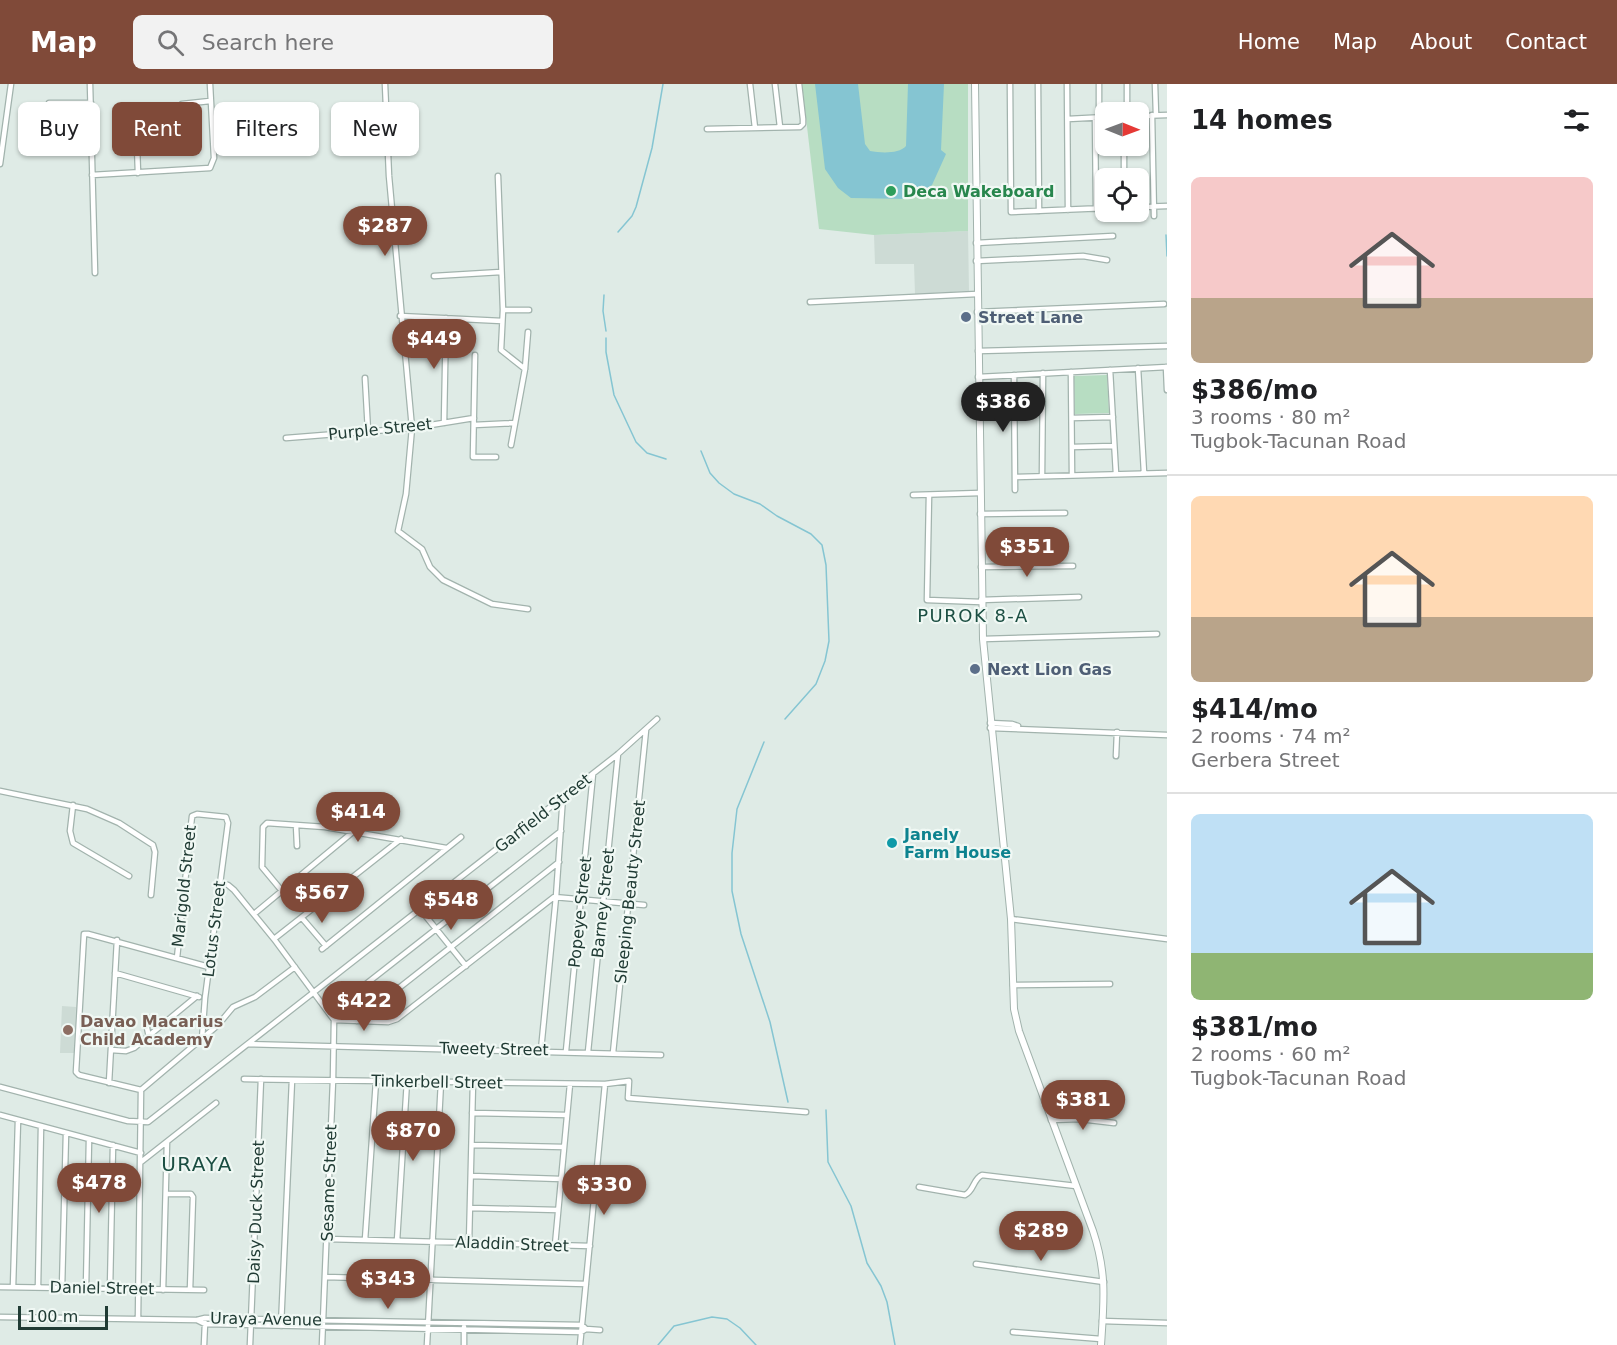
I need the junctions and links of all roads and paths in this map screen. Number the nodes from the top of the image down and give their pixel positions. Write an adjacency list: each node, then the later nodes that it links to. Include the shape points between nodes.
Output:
1 (4, 84): 2 (street)
2 (11, 84): 22 (street)
3 (90, 84): 17 (street)
4 (210, 84): 16 (street)
5 (385, 84): 58 (street)
6 (750, 84): 29 (street)
7 (775, 84): 28 (street)
8 (799, 84): 28 (street, via 803,124)
9 (975, 84): 46 (street)
10 (1010, 84): 43 (street, via 1011,212)
11 (1038, 84): 43 (street)
12 (1068, 84): 27 (street)
13 (1098, 84): 19 (street)
14 (1127, 84): 20 (street)
15 (1155, 84): 24 (street)
16 (210, 101): 18 (street); 35 (street, via 212,166)
17 (91, 102)
18 (201, 102)
19 (1097, 102)
20 (1127, 102)
21 (0, 111): 22 (street)
22 (7, 112): 31 (street)
23 (1149, 115): 24 (street)
24 (1154, 115): 25 (street); 40 (street)
25 (1167, 115)
26 (1095, 118): 27 (street)
27 (1068, 119): 42 (street)
28 (780, 127): 29 (street)
29 (755, 128): 30 (street)
30 (707, 129)
31 (2, 139): 34 (street)
32 (92, 156): 36 (street)
33 (137, 156): 35 (street)
34 (0, 164)
35 (138, 173): 36 (street)
36 (92, 176): 50 (street)
37 (498, 177): 49 (street)
38 (1167, 206): 40 (street)
39 (1149, 207): 40 (street)
40 (1154, 207): 44 (street)
41 (1095, 209): 42 (street)
42 (1068, 210): 43 (street)
43 (1040, 211)
44 (1154, 216)
45 (1113, 236): 46 (street)
46 (976, 243): 48 (street)
47 (1107, 260): 48 (street, via 1083,256)
48 (976, 261): 52 (street)
49 (501, 272): 51 (street); 55 (street)
50 (95, 273)
51 (434, 276)
52 (977, 294): 53 (street); 57 (street)
53 (810, 302)
54 (1164, 304): 57 (street)
55 (502, 310): 56 (street); 60 (street)
56 (529, 310)
57 (977, 312): 63 (street)
58 (400, 316): 59 (street); 81 (street)
59 (446, 318): 60 (street); 78 (street)
60 (502, 321): 67 (street, via 501,350)
61 (528, 332): 67 (street)
62 (1167, 346): 63 (street)
63 (978, 351): 72 (street)
64 (475, 355): 76 (street)
65 (1166, 367): 66 (street); 74 (street)
66 (1138, 368): 68 (street); 88 (street)
67 (525, 369): 79 (street)
68 (1110, 370): 69 (street); 75 (street)
69 (1071, 372): 70 (street); 77 (street)
70 (1043, 373): 71 (street); 92 (street)
71 (1014, 375): 72 (street); 93 (street)
72 (978, 377): 95 (street)
73 (365, 378): 82 (street)
74 (1167, 390)
75 (1113, 417): 77 (street); 85 (street)
76 (474, 418): 78 (street, Purple Street); 80 (street)
77 (1071, 418): 86 (street)
78 (444, 423): 81 (street, Purple Street)
79 (515, 423): 80 (street); 84 (street)
80 (474, 425): 87 (street, via 473,457)
81 (412, 428): 82 (street, Purple Street); 104 (street, via 398,531 422,549 430,567 443,580 492,604)
82 (368, 431): 83 (street, Purple Street)
83 (286, 438)
84 (511, 445)
85 (1114, 446): 86 (street); 90 (street)
86 (1072, 447): 91 (street)
87 (496, 458)
88 (1144, 473): 89 (street); 90 (street)
89 (1167, 473)
90 (1116, 474): 91 (street)
91 (1072, 475): 92 (street)
92 (1042, 476): 93 (street)
93 (1015, 477): 94 (street)
94 (1015, 490)
95 (980, 493): 97 (street); 99 (street)
96 (914, 495): 97 (street)
97 (929, 495): 103 (street, via 927,600)
98 (1065, 513): 99 (street)
99 (980, 514): 101 (street)
100 (1073, 566): 101 (street)
101 (981, 567): 103 (street)
102 (1079, 597): 103 (street)
103 (981, 601): 106 (street)
104 (528, 609)
105 (1157, 634): 106 (street)
106 (983, 639): 108 (street)
107 (657, 719): 109 (street, Garfield Street)
108 (990, 726): 110 (street); 139 (street)
109 (646, 730): 112 (street, Garfield Street); 134 (street, Sleeping Beauty Street)
110 (1117, 732): 111 (street); 113 (street)
111 (1167, 735)
112 (618, 754): 114 (street, Garfield Street); 133 (street, Barney Street)
113 (1116, 756)
114 (593, 774): 116 (street, Garfield Street); 132 (street, Popeye Street)
115 (0, 791): 117 (street)
116 (563, 796): 121 (street, Popeye Street); 136 (street, Garfield Street)
117 (72, 804): 127 (street, via 73,843); 130 (street, via 100,813 153,845)
118 (193, 814): 128 (street, Lotus Street, via 227,819); 145 (street, Marigold Street)
119 (296, 825): 120 (street); 124 (street); 129 (street, via 264,825 262,867)
120 (354, 831): 123 (street); 129 (street)
121 (561, 831): 126 (street, Popeye Street); 140 (street)
122 (461, 837): 125 (street)
123 (401, 839): 125 (street); 138 (street)
124 (297, 846)
125 (446, 848): 138 (street, via 324,947)
126 (559, 862): 131 (street, Popeye Street); 144 (street)
127 (129, 876)
128 (220, 882): 137 (street, via 231,887); 147 (street, Lotus Street)
129 (282, 891): 137 (street)
130 (151, 895)
131 (556, 897): 132 (street); 146 (street); 166 (street, Popeye Street)
132 (581, 899): 133 (street); 167 (street, Popeye Street)
133 (603, 901): 134 (street); 168 (street, Barney Street)
134 (629, 904): 135 (street); 169 (street, Sleeping Beauty Street)
135 (644, 905)
136 (420, 909): 140 (street); 152 (street, Garfield Street)
137 (254, 914): 141 (street)
138 (302, 918): 141 (street)
139 (1011, 919): 142 (street); 151 (street)
140 (436, 929): 144 (street); 156 (street)
141 (274, 939): 148 (street)
142 (1167, 939)
143 (117, 940): 145 (street); 149 (street); 179 (street, via 84,934 77,1074)
144 (450, 947): 146 (street); 159 (street)
145 (177, 958): 147 (street)
146 (466, 966): 159 (street, via 394,1020)
147 (209, 968): 154 (street, Lotus Street)
148 (295, 968): 152 (street); 162 (street, via 255,997 232,1007)
149 (115, 973): 153 (street); 165 (street)
150 (1110, 984): 151 (street)
151 (1013, 985): 190 (street, via 1019,1031)
152 (314, 993): 156 (street); 163 (street, Garfield Street)
153 (197, 996): 154 (street); 160 (street)
154 (205, 998): 162 (street, Lotus Street)
155 (144, 1012): 157 (street)
156 (329, 1013): 158 (street)
157 (148, 1018): 160 (street); 161 (street)
158 (334, 1020): 159 (street); 164 (street, Sesame Street)
159 (357, 1021)
160 (164, 1024): 161 (street)
161 (149, 1036): 165 (street, via 130,1050)
162 (202, 1039): 183 (street)
163 (248, 1044): 164 (street, Tweety Street); 191 (street, Garfield Street)
164 (334, 1046): 166 (street, Tweety Street); 174 (street, Sesame Street)
165 (111, 1050): 179 (street)
166 (541, 1050): 167 (street, Tweety Street)
167 (566, 1051): 168 (street, Tweety Street)
168 (588, 1052): 169 (street, Tweety Street)
169 (613, 1053): 170 (street, Tweety Street)
170 (661, 1054)
171 (244, 1079): 172 (street, Tinkerbell Street)
172 (261, 1079): 173 (street, Tinkerbell Street); 234 (street, Daisy Duck Street)
173 (292, 1080): 174 (street, Tinkerbell Street); 235 (street, Daisy Duck Street)
174 (333, 1080): 175 (street, Tinkerbell Street); 209 (street, Sesame Street)
175 (376, 1081): 176 (street, Tinkerbell Street); 210 (street)
176 (407, 1081): 177 (street, Tinkerbell Street); 211 (street)
177 (441, 1082): 178 (street, Tinkerbell Street); 212 (street)
178 (473, 1082): 180 (street, Tinkerbell Street); 186 (street)
179 (109, 1083): 183 (street)
180 (570, 1084): 181 (street, Tinkerbell Street); 188 (street)
181 (605, 1084): 185 (street, Tinkerbell Street, via 630,1081 628,1098); 215 (street)
182 (0, 1087): 191 (street)
183 (141, 1090): 191 (street)
184 (216, 1103): 196 (street)
185 (806, 1112)
186 (472, 1113): 188 (street); 197 (street)
187 (0, 1115): 189 (street)
188 (567, 1115): 199 (street)
189 (18, 1120): 193 (street); 222 (street)
190 (1051, 1120): 192 (street); 204 (street)
191 (142, 1123): 200 (street)
192 (1114, 1124)
193 (41, 1126): 194 (street); 223 (street)
194 (66, 1133): 195 (street); 224 (street)
195 (89, 1139): 198 (street); 225 (street)
196 (167, 1142): 201 (street); 206 (street)
197 (472, 1145): 199 (street); 202 (street)
198 (113, 1146): 200 (street); 226 (street)
199 (564, 1148): 203 (street)
200 (141, 1153): 201 (street)
201 (141, 1162): 227 (street)
202 (471, 1176): 203 (street); 207 (street)
203 (561, 1179): 208 (street)
204 (1076, 1186): 205 (street, via 982,1175 964,1195); 219 (street, via 1099,1248)
205 (919, 1187)
206 (166, 1194): 228 (street); 229 (street, via 193,1197)
207 (470, 1208): 208 (street); 213 (street)
208 (558, 1210): 214 (street)
209 (327, 1239): 210 (street, Aladdin Street); 217 (street, Sesame Street)
210 (365, 1240): 211 (street, Aladdin Street)
211 (397, 1241): 212 (street, Aladdin Street)
212 (433, 1242): 213 (street, Aladdin Street); 218 (street)
213 (469, 1243): 214 (street, Aladdin Street)
214 (555, 1245): 215 (street, Aladdin Street)
215 (590, 1246): 220 (street)
216 (976, 1264): 219 (street)
217 (325, 1277): 218 (street); 237 (street, Sesame Street)
218 (430, 1280): 220 (street); 240 (street)
219 (1104, 1282): 239 (street)
220 (586, 1284): 250 (street)
221 (0, 1287): 222 (street, Daniel Street)
222 (13, 1287): 223 (street, Daniel Street)
223 (38, 1287): 224 (street, Daniel Street)
224 (62, 1288): 225 (street, Daniel Street)
225 (86, 1288): 226 (street, Daniel Street)
226 (110, 1289): 227 (street, Daniel Street)
227 (138, 1289): 228 (street, Daniel Street); 233 (street)
228 (163, 1290): 229 (street, Daniel Street)
229 (190, 1290): 230 (street, Daniel Street)
230 (204, 1290)
231 (0, 1317): 233 (street, Uraya Avenue)
232 (205, 1318): 234 (street, Uraya Avenue); 236 (street, Uraya Avenue); 243 (street)
233 (138, 1319): 236 (street, Uraya Avenue)
234 (251, 1319): 235 (street, Uraya Avenue); 245 (street, Daisy Duck Street)
235 (282, 1319): 237 (street, Uraya Avenue); 246 (street, Daisy Duck Street)
236 (197, 1320): 243 (street, Uraya Avenue)
237 (323, 1320): 238 (street, Uraya Avenue); 247 (street, Sesame Street)
238 (376, 1321): 240 (street, Uraya Avenue); 248 (street)
239 (1102, 1321): 242 (street); 255 (street)
240 (428, 1322): 241 (street, Uraya Avenue); 249 (street)
241 (465, 1323): 244 (street, Uraya Avenue); 252 (street)
242 (1167, 1323)
243 (205, 1324): 245 (street, Uraya Avenue); 256 (street)
244 (518, 1324): 250 (street, Uraya Avenue); 253 (street)
245 (251, 1325): 246 (street, Uraya Avenue); 257 (street, Daisy Duck Street)
246 (281, 1326): 247 (street, Uraya Avenue)
247 (323, 1327): 248 (street, Uraya Avenue); 258 (street, Sesame Street)
248 (375, 1328): 249 (street, Uraya Avenue)
249 (428, 1329): 252 (street, Uraya Avenue); 259 (street)
250 (583, 1329): 251 (street, Uraya Avenue); 253 (street, Uraya Avenue); 261 (street)
251 (600, 1329)
252 (464, 1330): 253 (street, Uraya Avenue); 260 (street)
253 (518, 1331)
254 (1013, 1332): 255 (street)
255 (1101, 1342)
256 (204, 1345)
257 (250, 1345)
258 (322, 1345)
259 (427, 1345)
260 (464, 1345)
261 (580, 1345)

